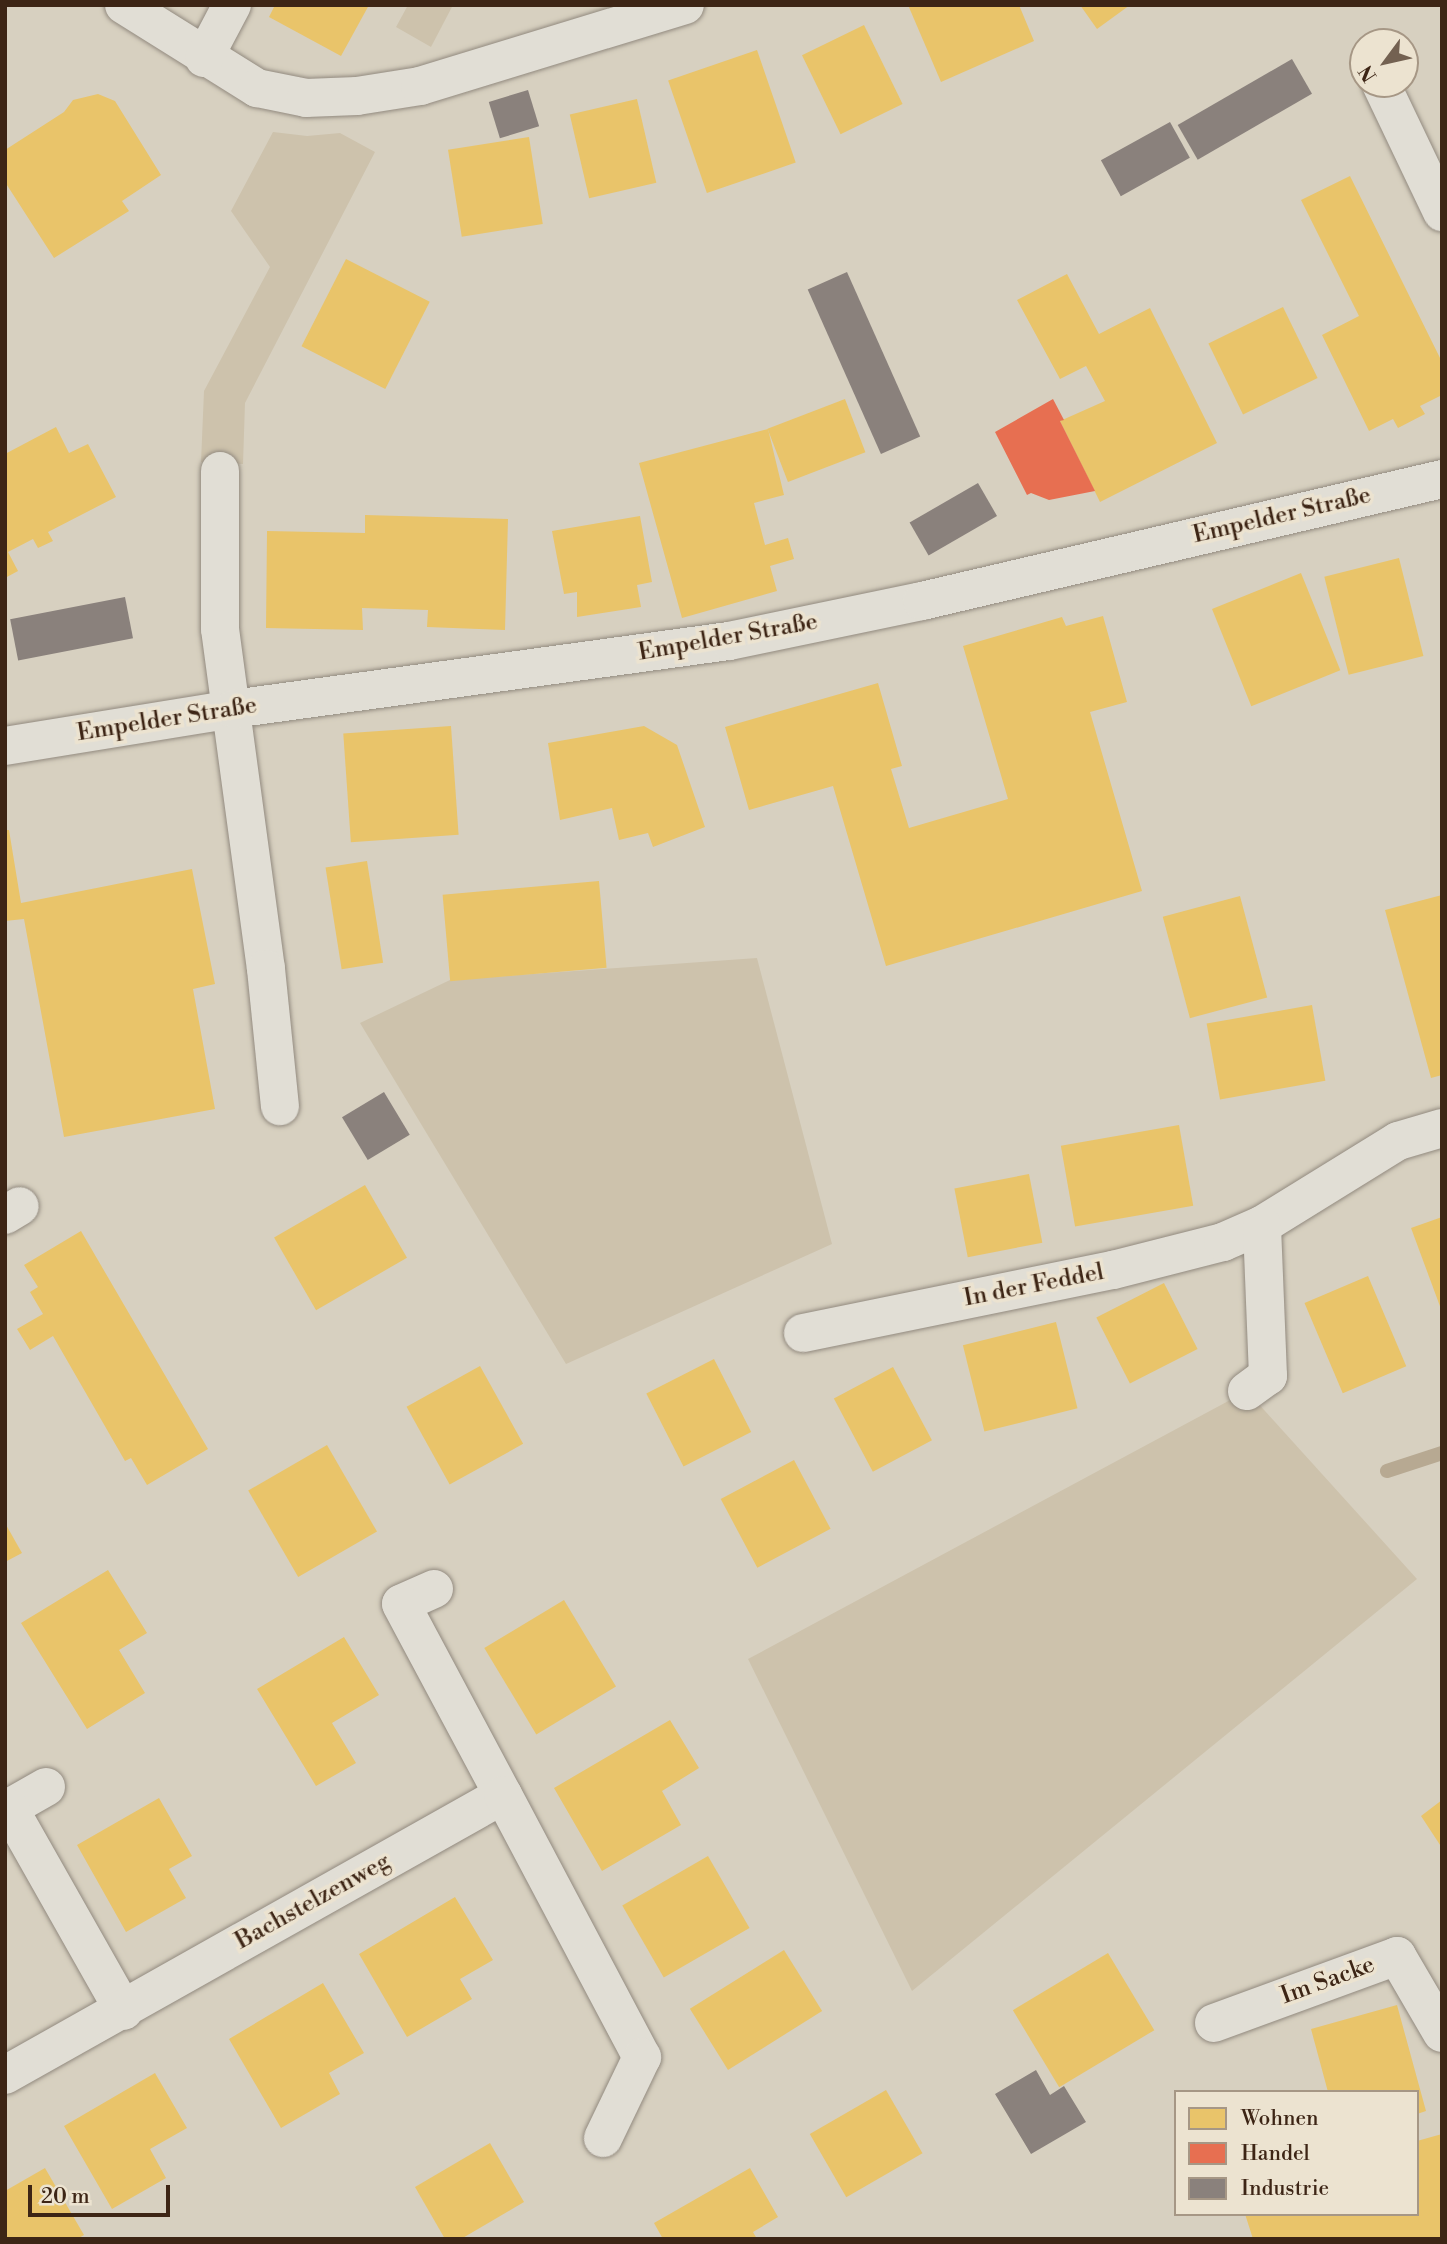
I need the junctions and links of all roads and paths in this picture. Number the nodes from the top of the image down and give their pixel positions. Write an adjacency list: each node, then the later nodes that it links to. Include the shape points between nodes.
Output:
1 (124, 5): 4 (street)
2 (232, 5): 4 (street)
3 (685, 5): 4 (street, via 420,86 357,96 306,98 257,88)
4 (204, 58)
5 (1388, 98): 6 (street)
6 (1442, 212)
7 (220, 471): 9 (street, via 220,629)
8 (1442, 479): 9 (street, Empelder Straße, via 922,601 729,640)
9 (233, 709): 10 (street, Empelder Straße); 11 (street)
10 (5, 746)
11 (280, 1106)
12 (1442, 1129): 13 (street, In der Feddel, via 1398,1141)
13 (1262, 1225): 14 (street, In der Feddel, via 1223,1242 1113,1270); 15 (street, via 1268,1376)
14 (803, 1333)
15 (1247, 1391)
16 (433, 1589): 18 (street, via 401,1604)
17 (46, 1787): 19 (street, via 9,1808)
18 (503, 1796): 19 (street, Bachstelzenweg); 23 (street, via 642,2057)
19 (124, 2011): 22 (street, Bachstelzenweg)
20 (1214, 2022): 21 (street, Im Sacke, via 1397,1956)
21 (1442, 2033)
22 (5, 2076)
23 (603, 2138)

